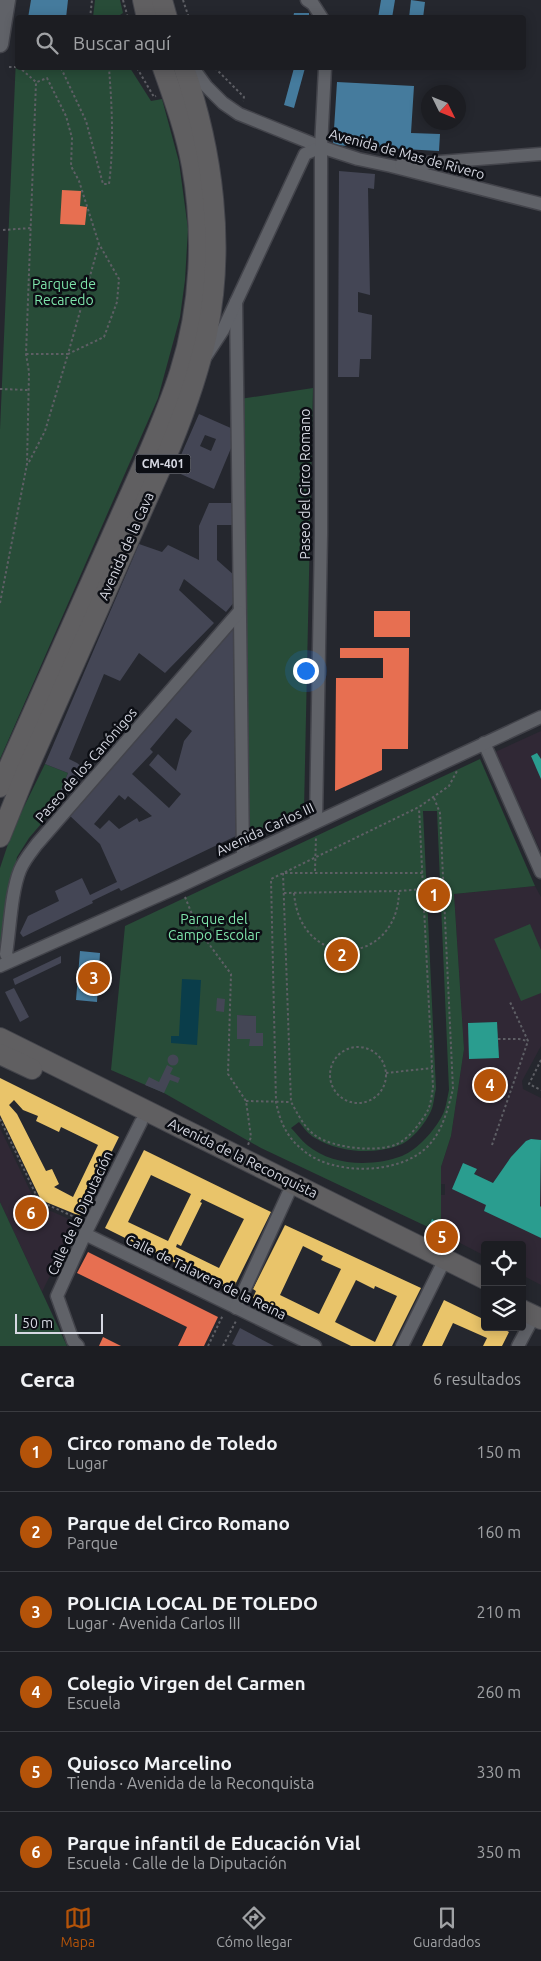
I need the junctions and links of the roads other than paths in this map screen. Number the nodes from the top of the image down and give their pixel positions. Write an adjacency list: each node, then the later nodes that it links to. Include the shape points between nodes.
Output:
1 (7, 0): 10 (street)
2 (143, 0): 6 (main road)
3 (162, 0): 7 (main road)
4 (171, 0): 8 (street)
5 (307, 0): 9 (street)
6 (146, 15)
7 (166, 15)
8 (175, 15)
9 (320, 15)
10 (0, 44)
11 (164, 70): 24 (main road, Avenida de la Cava / CM-401, via 192,164 197,204 198,275 187,345 172,395 147,457)
12 (185, 70): 20 (main road, Avenida de la Cava / CM-401, via 204,139 215,226 208,332)
13 (194, 70): 15 (street, Avenida de Mas de Rivero, via 223,103 239,114)
14 (325, 70): 15 (street, Paseo del Circo Romano)
15 (321, 147): 17 (street, Avenida de Mas de Rivero); 19 (street, via 305,154); 25 (street, Paseo del Circo Romano)
16 (541, 154): 17 (street)
17 (391, 166): 18 (street, Avenida de Mas de Rivero)
18 (541, 204)
19 (236, 302): 20 (street, via 223,330); 21 (street)
20 (198, 369): 26 (main road, Avenida de la Cava / CM-401, via 171,445)
21 (239, 612): 27 (street); 29 (street, Paseo de los Canónigos, via 26,859 16,886)
22 (541, 717): 23 (street, Avenida Carlos III)
23 (484, 743): 25 (street, Avenida Carlos III); 28 (street)
24 (0, 787)
25 (316, 821): 27 (street, Avenida Carlos III)
26 (0, 837)
27 (242, 856): 29 (street, Avenida Carlos III)
28 (541, 872)
29 (3, 964)
30 (0, 1038): 35 (main road, Avenida de la Reconquista)
31 (0, 1054): 32 (main road, Avenida de la Reconquista)
32 (141, 1122): 33 (main road, Avenida de la Reconquista); 34 (street, Calle de la Diputación)
33 (288, 1194): 35 (main road, Avenida de la Reconquista); 39 (street)
34 (88, 1229): 39 (street, Calle de Talavera de la Reina); 41 (street, Calle de la Diputación, via 57,1296 73,1341)
35 (442, 1265): 36 (main road, Avenida de la Reconquista); 37 (main road, Avenida de la Reconquista); 43 (street)
36 (481, 1278)
37 (481, 1289)
38 (526, 1303): 40 (main road)
39 (235, 1308): 42 (street, Calle de Talavera de la Reina)
40 (535, 1313): 44 (street)
41 (78, 1346)
42 (315, 1346)
43 (402, 1346)
44 (518, 1346)

